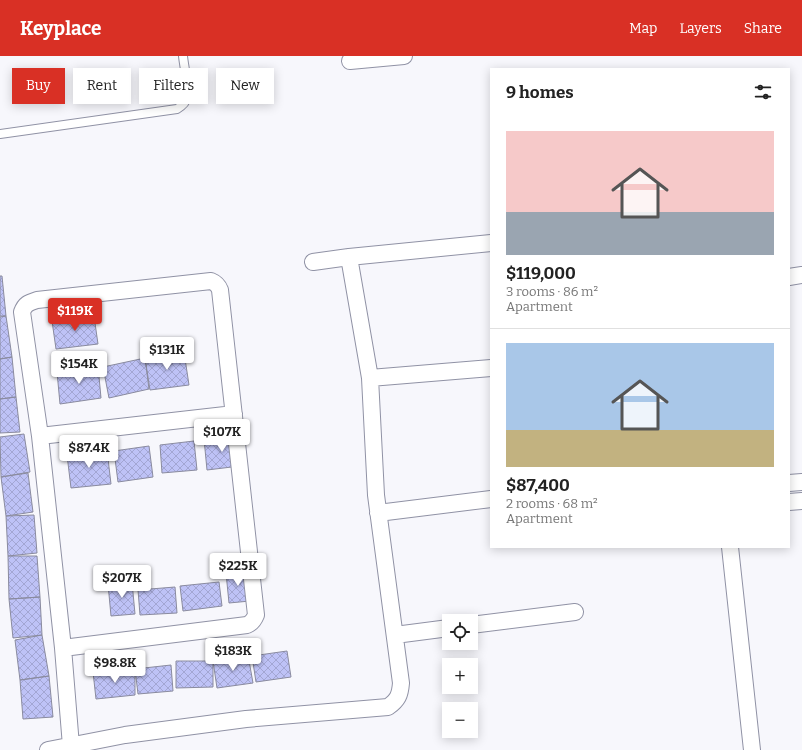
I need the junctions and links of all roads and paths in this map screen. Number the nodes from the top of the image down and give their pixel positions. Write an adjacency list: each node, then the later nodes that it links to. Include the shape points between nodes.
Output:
1 (183, 56): 4 (lane, via 188,90 184,105 177,110)
2 (404, 56): 3 (street)
3 (350, 61)
4 (0, 134)
5 (490, 243): 6 (street)
6 (349, 257): 7 (street); 11 (street)
7 (313, 262)
8 (802, 275): 9 (street)
9 (790, 278)
10 (490, 368): 11 (street)
11 (370, 378): 19 (street)
12 (234, 414): 13 (street); 13 (street, via 220,290 215,282 37,300 24,306 22,312); 25 (street, via 256,615 254,620 247,625)
13 (40, 436): 25 (street)
14 (802, 482): 15 (street)
15 (790, 483)
16 (490, 498): 19 (street)
17 (802, 501): 18 (street)
18 (790, 502)
19 (378, 513): 24 (street)
20 (730, 548): 28 (street)
21 (575, 612): 22 (street)
22 (478, 624)
23 (442, 629): 24 (street)
24 (395, 635): 26 (street, via 401,684 395,702 388,707 246,719 125,735)
25 (63, 648): 26 (street)
26 (71, 746): 27 (street)
27 (48, 750)
28 (752, 750)

